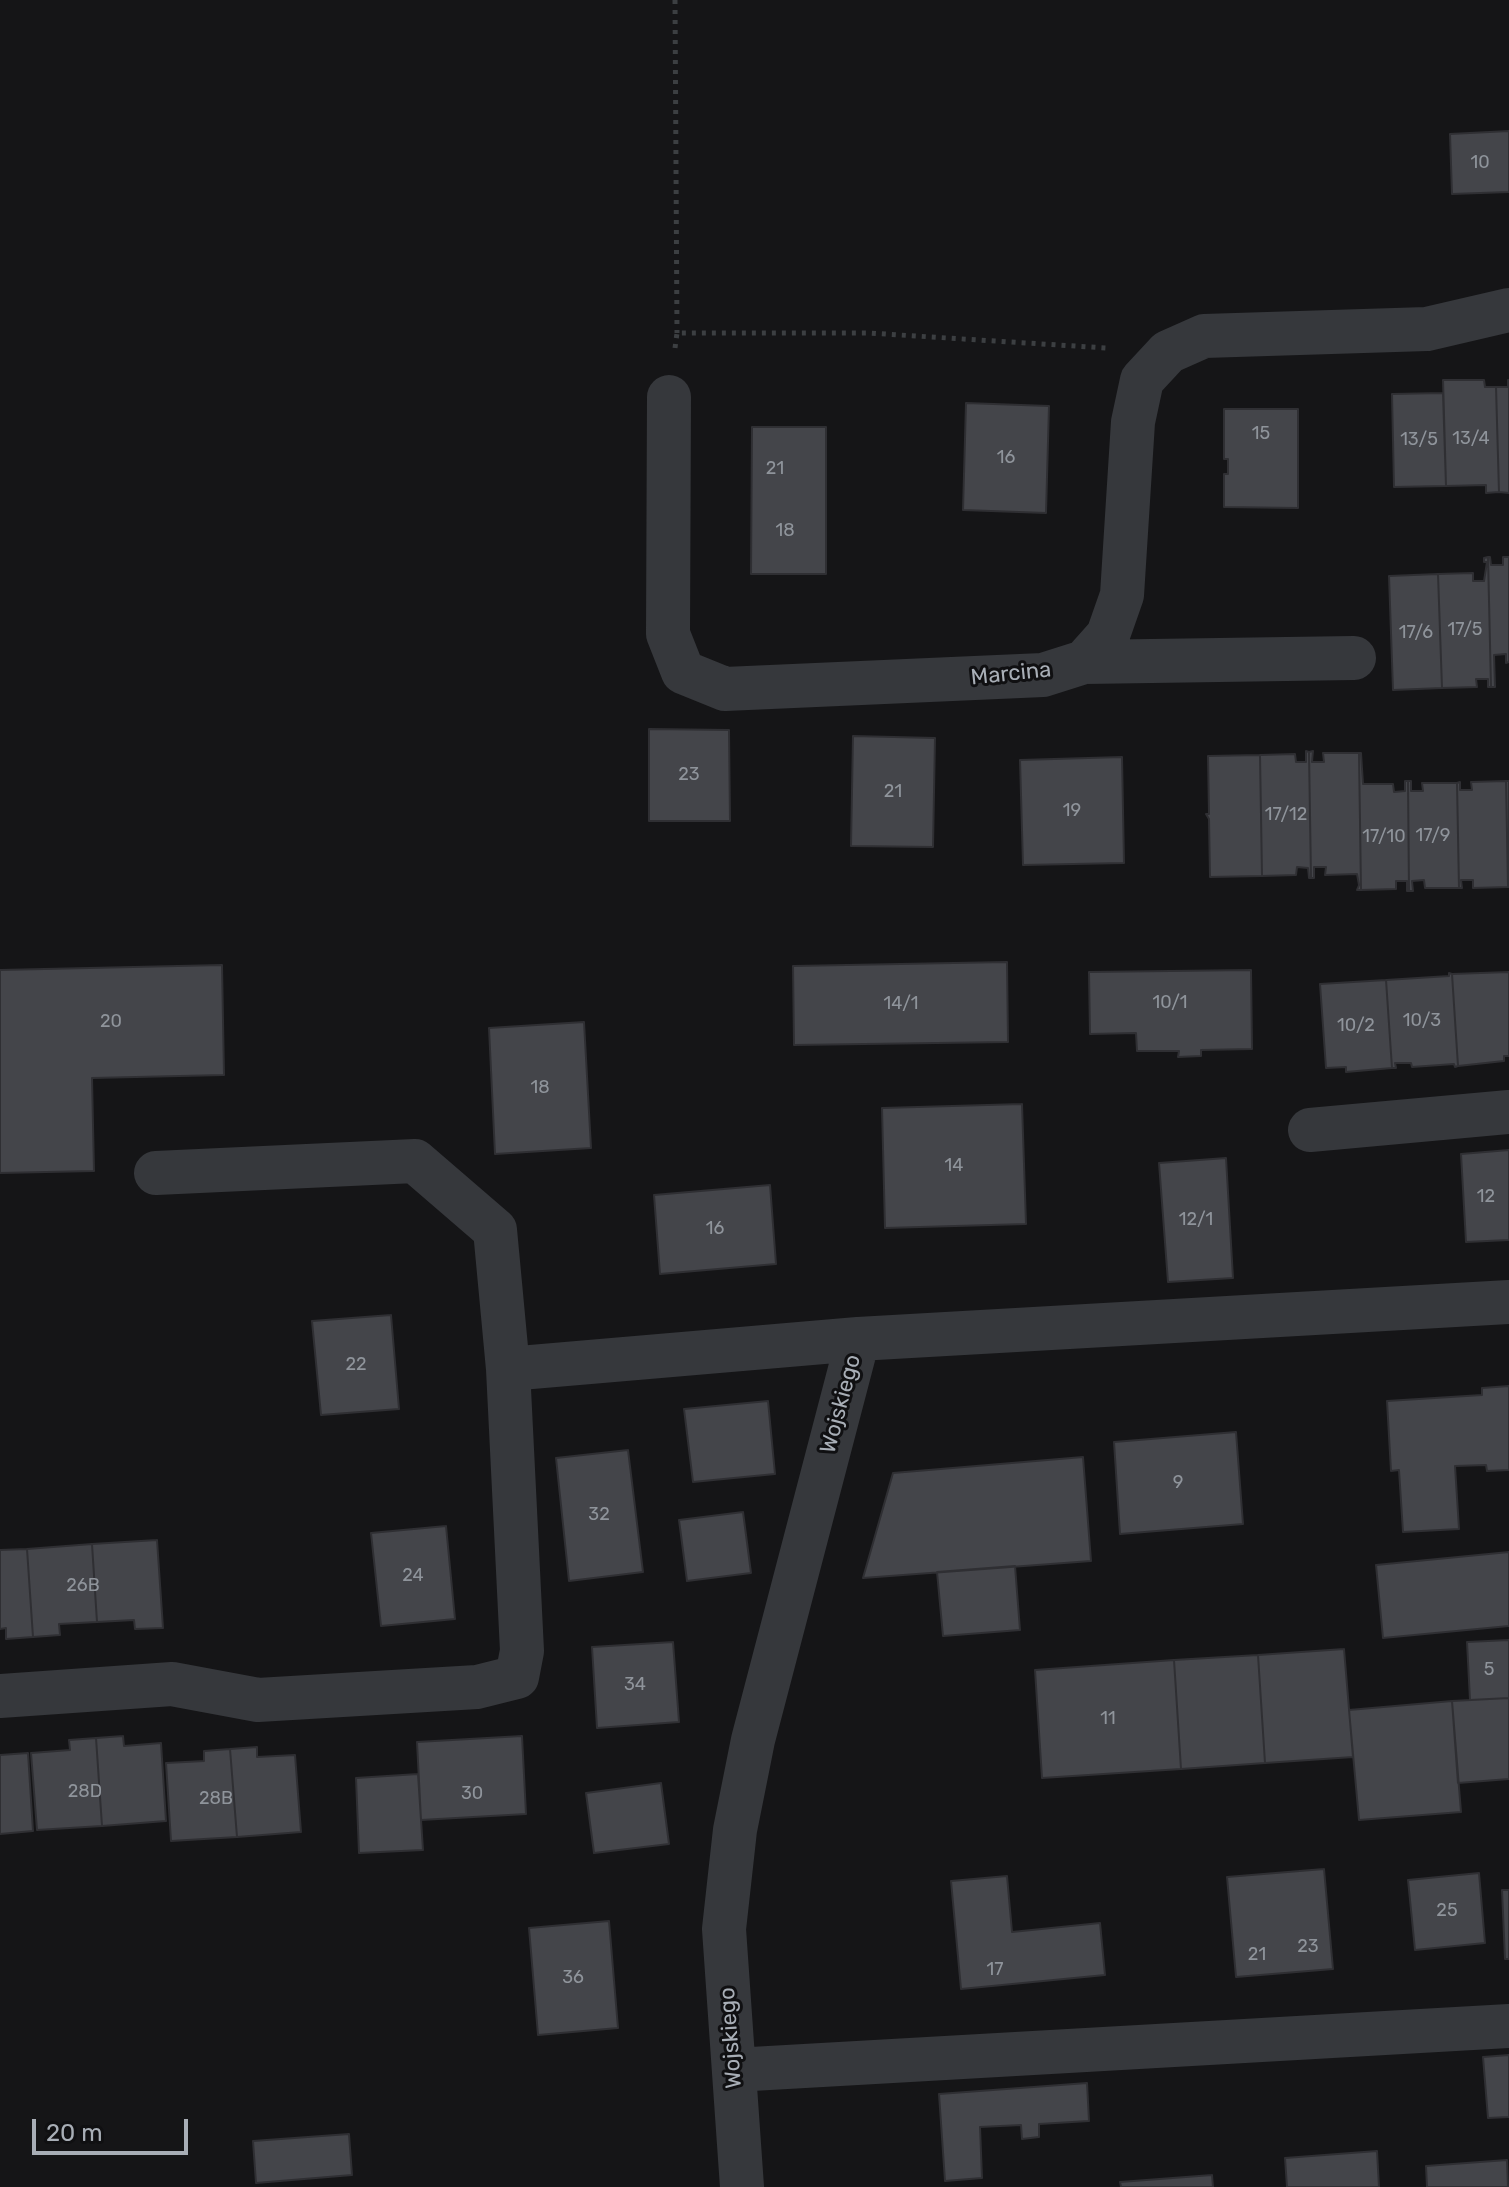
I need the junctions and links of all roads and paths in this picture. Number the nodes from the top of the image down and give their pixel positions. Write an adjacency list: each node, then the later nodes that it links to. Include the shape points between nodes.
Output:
1 (675, 0): 3 (path)
2 (1509, 310): 4 (street, via 1427,329 1204,336)
3 (677, 333): 4 (path, via 868,333); 5 (path)
4 (1168, 352): 7 (street, via 1142,380 1133,422 1122,595 1108,635)
5 (669, 397): 7 (street, Marcina, via 668,634 683,672 725,689 1043,675)
6 (1354, 658): 7 (street, Marcina)
7 (1084, 662)
8 (1509, 1112): 9 (street)
9 (1310, 1130)
10 (156, 1173): 13 (street, via 415,1161 495,1230)
11 (1509, 1302): 12 (street, Wojskiego)
12 (858, 1339): 13 (street); 16 (street, Wojskiego, via 753,1740 735,1830 724,1929)
13 (508, 1369): 14 (street, via 522,1651 517,1677 477,1687 258,1700 172,1684)
14 (0, 1696)
15 (1509, 2026): 16 (street)
16 (735, 2090): 17 (street, Wojskiego)
17 (742, 2187)

